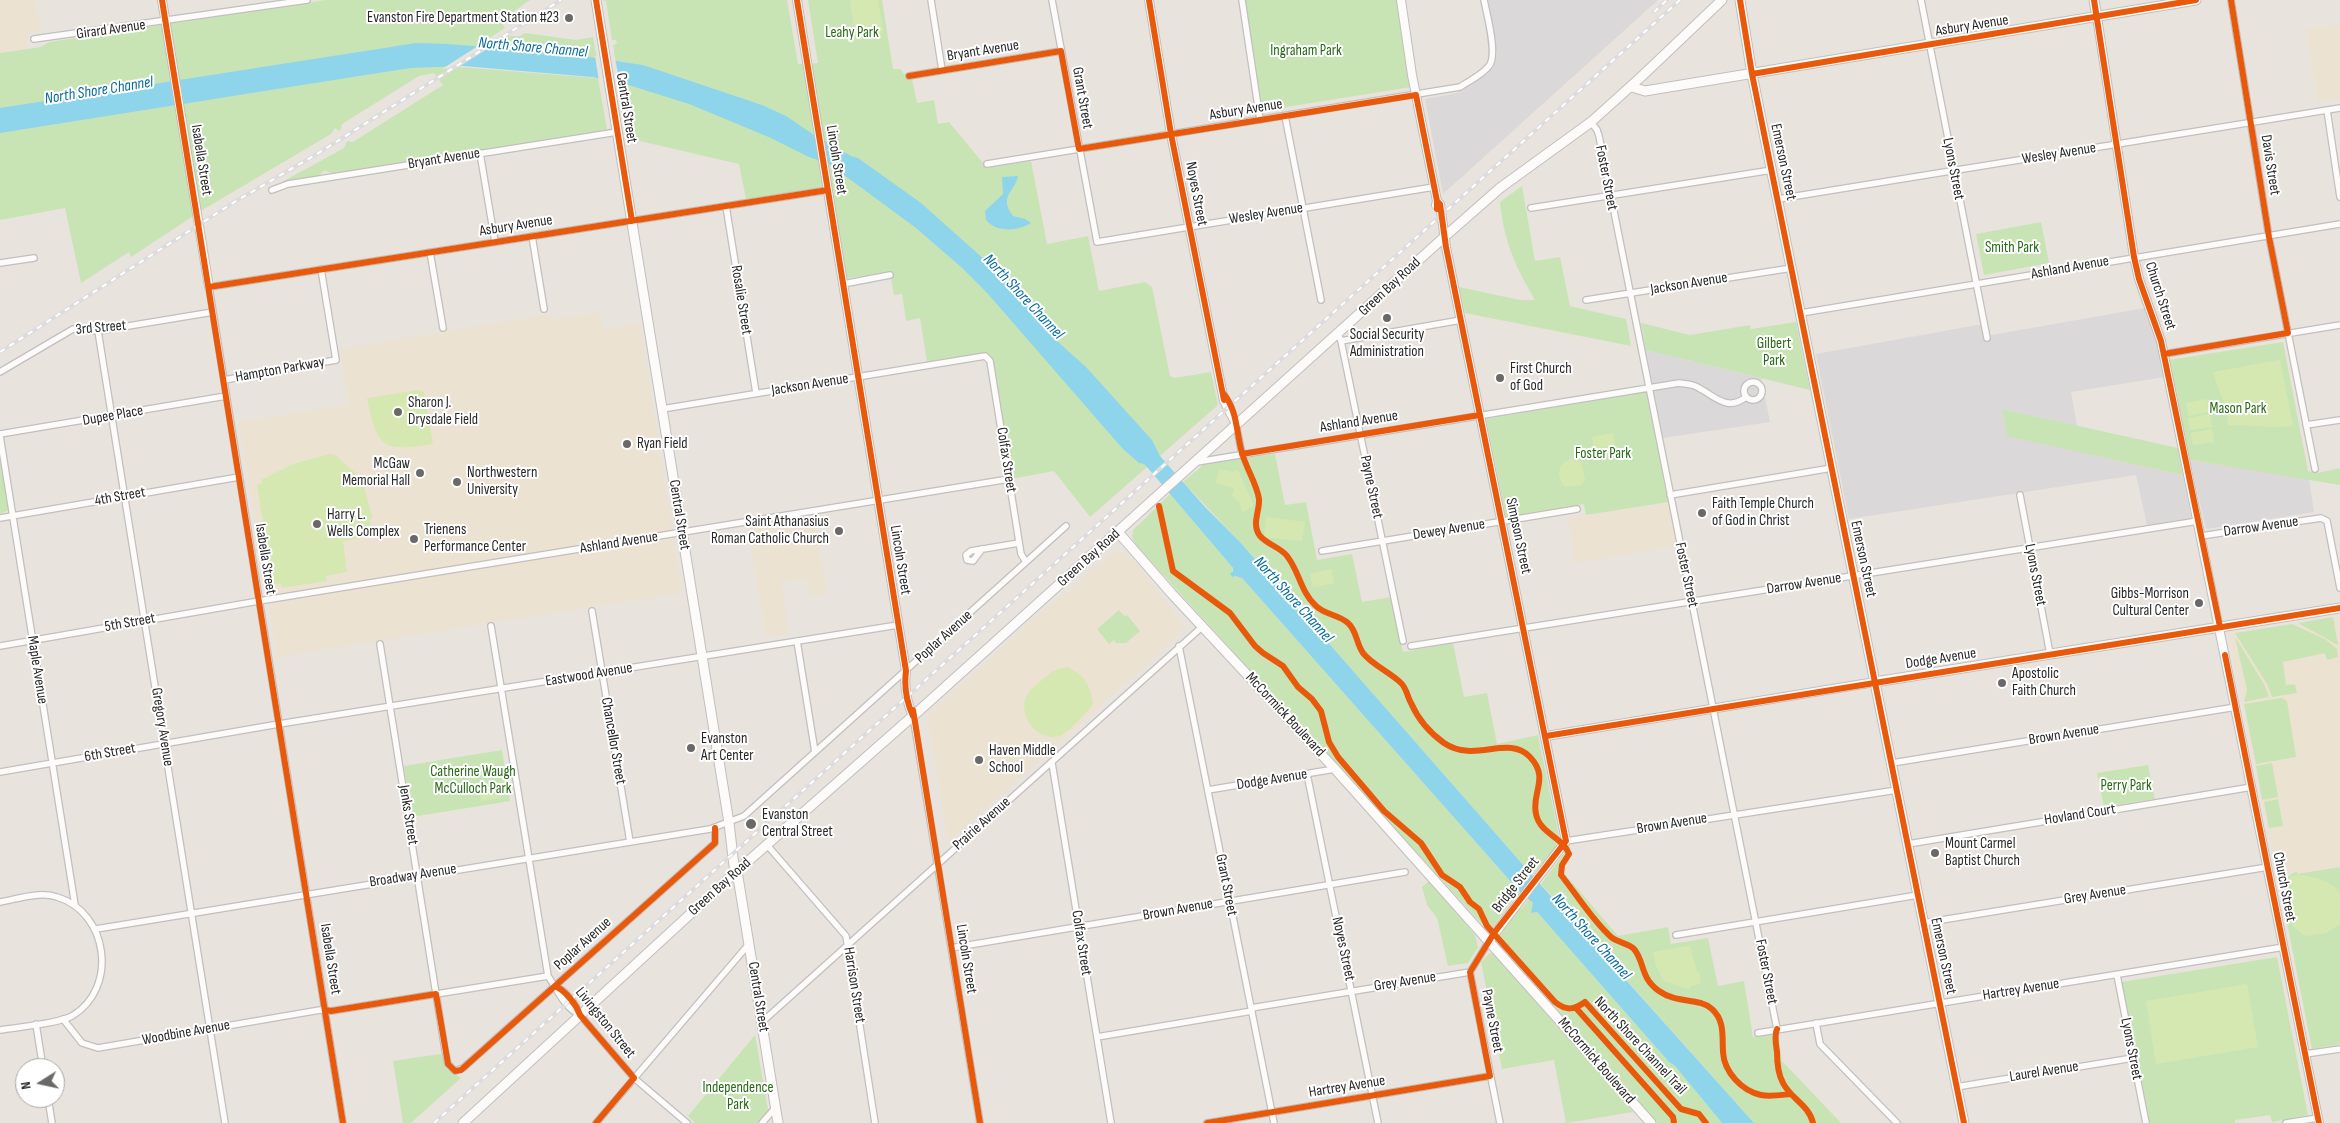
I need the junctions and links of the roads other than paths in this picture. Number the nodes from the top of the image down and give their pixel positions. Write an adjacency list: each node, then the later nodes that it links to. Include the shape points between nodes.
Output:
1 (162, 0): 18 (street, Isabella Street)
2 (307, 0): 18 (street, Girard Avenue)
3 (596, 0): 33 (main road, Central Street)
4 (797, 0): 43 (street, Lincoln Street)
5 (931, 0): 22 (street)
6 (1052, 0): 21 (street, Grant Street)
7 (1148, 0): 34 (street, Noyes Street)
8 (1242, 0): 30 (street)
9 (1401, 0): 26 (street, Simpson Street)
10 (1484, 0): 26 (street, Asbury Avenue, via 1492,48 1491,63 1460,87)
11 (1722, 0): 25 (main road, Green Bay Road)
12 (1740, 0): 23 (main road, Emerson Street)
13 (1921, 0): 20 (street, Lyons Street)
14 (2094, 0): 17 (main road, Church Street)
15 (2196, 0): 17 (main road, Asbury Avenue)
16 (2231, 0): 32 (street, Davis Street)
17 (2096, 17): 20 (main road, Asbury Avenue); 35 (street, Church Street)
18 (166, 22): 19 (street, Girard Avenue); 67 (street, Isabella Street)
19 (34, 40)
20 (1929, 46): 23 (main road, Asbury Avenue); 40 (street, Lyons Street)
21 (1061, 50): 22 (street, Bryant Avenue); 36 (street, Grant Street)
22 (942, 70): 24 (street, Bryant Avenue)
23 (1752, 74): 25 (main road, Asbury Avenue, via 1645,91); 39 (main road, Emerson Street)
24 (909, 76)
25 (1632, 86): 31 (main road, Green Bay Road)
26 (1416, 94): 29 (street, Asbury Avenue); 41 (street, Simpson Street)
27 (2340, 108): 28 (street, Wesley Avenue)
28 (2327, 110): 32 (street, Wesley Avenue); 45 (street)
29 (1285, 116): 30 (street, Asbury Avenue); 48 (street)
30 (1260, 120): 34 (street, Asbury Avenue)
31 (1591, 122): 44 (street, Foster Street, via 1597,130); 54 (main road, Green Bay Road, via 1500,188)
32 (2250, 122): 35 (street, Wesley Avenue); 55 (street, Davis Street)
33 (617, 132): 37 (street, Bryant Avenue); 50 (main road, Central Street)
34 (1171, 134): 36 (street, Asbury Avenue); 52 (street, Noyes Street)
35 (2117, 145): 40 (street, Wesley Avenue); 59 (street, Church Street)
36 (1079, 149): 38 (street, Asbury Avenue); 57 (street, Grant Street)
37 (480, 153): 42 (street, Bryant Avenue, via 288,184); 56 (street)
38 (987, 164)
39 (1772, 170): 44 (street); 46 (main road, Emerson Street)
40 (1954, 172): 46 (street, Wesley Avenue); 66 (street, Lyons Street)
41 (1434, 186): 48 (street, Wesley Avenue); 54 (street, Simpson Street)
42 (272, 190)
43 (828, 190): 47 (street, Asbury Avenue); 65 (street, Lincoln Street)
44 (1610, 196): 49 (street); 68 (street, Foster Street)
45 (2340, 197)
46 (1778, 199): 62 (main road, Emerson Street)
47 (726, 206): 50 (street, Asbury Avenue); 87 (street, Rosalie Street)
48 (1303, 208): 52 (street, Wesley Avenue); 69 (street)
49 (1531, 208)
50 (632, 221): 53 (street, Asbury Avenue); 90 (main road, Central Street)
51 (2340, 224): 55 (street, Ashland Avenue)
52 (1190, 226): 57 (street, Wesley Avenue); 94 (street, Noyes Street, via 1223,393 1236,415)
53 (532, 236): 56 (street, Asbury Avenue); 71 (street)
54 (1444, 237): 74 (street, Simpson Street); 79 (main road, Green Bay Road)
55 (2269, 237): 59 (street, Ashland Avenue); 78 (street, Davis Street)
56 (495, 242): 58 (street, Asbury Avenue)
57 (1097, 242)
58 (430, 252): 63 (street, Asbury Avenue); 76 (street)
59 (2134, 257): 66 (street, Ashland Avenue); 81 (street, Church Street)
60 (34, 258): 61 (street)
61 (0, 263)
62 (1792, 268): 68 (street, Jackson Avenue); 73 (main road, Emerson Street)
63 (321, 270): 67 (street, Asbury Avenue); 85 (street, Hampton Parkway, via 336,360)
64 (890, 275): 65 (street)
65 (843, 284): 84 (street, Lincoln Street)
66 (1976, 284): 73 (street, Ashland Avenue); 80 (street, Lyons Street)
67 (209, 287): 72 (street, Isabella Street)
68 (1630, 293): 70 (street, Jackson Avenue); 86 (street, Foster Street)
69 (1321, 300)
70 (1586, 300)
71 (544, 309)
72 (213, 312): 77 (street, 3rd Street); 85 (street, Isabella Street)
73 (1801, 313): 100 (main road, Emerson Street)
74 (1461, 320): 79 (street); 91 (street, Simpson Street)
75 (2340, 325): 78 (street)
76 (443, 328)
77 (98, 331): 83 (street, 3rd Street, via 73,329); 92 (street, Gregory Avenue)
78 (2288, 333): 81 (street); 95 (street, Davis Street)
79 (1340, 338): 94 (main road, Green Bay Road); 96 (street, Payne Street)
80 (1987, 338)
81 (2164, 354): 112 (street, Church Street)
82 (987, 357): 84 (street, Jackson Avenue); 103 (street, Colfax Street)
83 (0, 372)
84 (858, 377): 87 (street, Jackson Avenue); 107 (street, Lincoln Street)
85 (224, 380): 88 (street, Isabella Street)
86 (1648, 388): 89 (street, Ashland Avenue, via 1685,384 1726,404 1740,402); 91 (street, Ashland Avenue); 104 (street, Foster Street)
87 (756, 393): 90 (street, Jackson Avenue)
88 (226, 396): 92 (street, Dupee Place); 102 (street, Isabella Street)
89 (1746, 397)
90 (662, 409): 115 (main road, Central Street)
91 (1480, 415): 96 (street, Ashland Avenue); 111 (street, Simpson Street)
92 (112, 416): 97 (street, Dupee Place); 106 (street, Gregory Avenue)
93 (2340, 420): 95 (street)
94 (1236, 424): 98 (street, Noyes Street); 99 (main road, Green Bay Road)
95 (2306, 425): 101 (street, Davis Street)
96 (1361, 434): 98 (street, Ashland Avenue); 117 (street, Payne Street)
97 (0, 435): 109 (street, Maple Avenue)
98 (1242, 454): 99 (street, Ashland Avenue)
99 (1195, 462): 114 (main road, Green Bay Road)
100 (1832, 468): 104 (street); 123 (main road, Emerson Street)
101 (2314, 469)
102 (239, 477): 106 (street, 4th Street); 125 (street, Isabella Street)
103 (1009, 479): 107 (street, Ashland Avenue); 118 (street, Colfax Street)
104 (1670, 495): 126 (street, Foster Street)
105 (2020, 495): 119 (street, Lyons Street)
106 (125, 496): 109 (street, 4th Street); 129 (street, Gregory Avenue)
107 (878, 501): 115 (street, Ashland Avenue); 130 (street, Lincoln Street)
108 (1577, 509): 111 (street, Dewey Avenue)
109 (13, 516): 110 (street, 4th Street); 135 (street, Maple Avenue)
110 (0, 518)
111 (1502, 521): 117 (street, Dewey Avenue); 134 (street, Simpson Street)
112 (2198, 521): 116 (street, Church Street); 119 (street, Darrow Avenue)
113 (1066, 526): 122 (street, Poplar Avenue)
114 (1118, 532): 132 (main road, McCormick Boulevard); 151 (main road, Green Bay Road)
115 (682, 534): 125 (street, Ashland Avenue); 143 (main road, Central Street)
116 (2201, 536): 124 (street, Darrow Avenue, via 2321,518 2327,521); 133 (street, Church Street)
117 (1382, 541): 121 (street, Dewey Avenue); 137 (street, Payne Street)
118 (1019, 542): 120 (street); 122 (street, Colfax Street)
119 (2029, 547): 123 (street, Darrow Avenue); 142 (street, Lyons Street)
120 (982, 549)
121 (1322, 551)
122 (1026, 562): 144 (street, Poplar Avenue)
123 (1854, 576): 126 (street, Darrow Avenue); 146 (main road, Emerson Street)
124 (2340, 588)
125 (259, 601): 129 (street, 5th Street); 152 (street, Isabella Street)
126 (1692, 602): 134 (street, Darrow Avenue); 150 (street, Foster Street)
127 (2340, 608): 133 (main road, Dodge Avenue)
128 (592, 611): 145 (street, Chancellor Street)
129 (145, 621): 135 (street, 5th Street); 154 (street, Gregory Avenue)
130 (898, 625): 136 (street, Eastwood Avenue); 144 (street, Lincoln Street)
131 (490, 626): 147 (street, Livingston Street)
132 (1203, 626): 140 (street, Prairie Avenue); 159 (main road, McCormick Boulevard)
133 (2220, 627): 142 (main road, Dodge Avenue); 149 (street, Church Street)
134 (1524, 628): 141 (street, Darrow Avenue); 153 (street, Simpson Street)
135 (32, 640): 139 (street, 5th Street); 156 (street, Maple Avenue)
136 (797, 641): 143 (street, Eastwood Avenue); 155 (street)
137 (1403, 641)
138 (380, 644): 148 (street, Jenks Street)
139 (0, 646)
140 (1179, 646): 158 (street, Prairie Avenue); 163 (street, Grant Street)
141 (1411, 646)
142 (2050, 654): 146 (main road, Dodge Avenue)
143 (702, 657): 145 (street, Eastwood Avenue); 166 (main road, Central Street)
144 (906, 671): 151 (street, Lincoln Street, via 909,708); 155 (street, Poplar Avenue)
145 (602, 674): 147 (street, Eastwood Avenue); 169 (street, Chancellor Street)
146 (1875, 682): 150 (street, Dodge Avenue); 157 (main road, Emerson Street)
147 (500, 689): 148 (street, Eastwood Avenue); 172 (street, Livingston Street)
148 (390, 707): 152 (street, Eastwood Avenue); 177 (street, Jenks Street)
149 (2236, 707): 157 (street, Brown Avenue); 162 (street, Church Street)
150 (1713, 709): 153 (street, Dodge Avenue); 165 (street, Foster Street)
151 (913, 716): 171 (main road, Green Bay Road); 173 (street, Lincoln Street)
152 (279, 724): 154 (street, 6th Street); 179 (street, Isabella Street)
153 (1546, 736): 168 (street, Simpson Street)
154 (165, 744): 156 (street, 6th Street); 184 (street, Gregory Avenue)
155 (815, 752): 166 (street, Poplar Avenue, via 744,816)
156 (52, 763): 160 (street, 6th Street); 183 (street, Maple Avenue)
157 (1892, 763): 164 (main road, Emerson Street)
158 (1052, 764): 173 (street, Prairie Avenue); 187 (street, Colfax Street)
159 (1335, 770): 161 (street, Dodge Avenue); 190 (main road, McCormick Boulevard)
160 (0, 772)
161 (1307, 774): 163 (street, Dodge Avenue); 178 (street, Noyes Street)
162 (2252, 787): 170 (street, Hovland Court); 174 (street, Church Street)
163 (1208, 790): 182 (street, Grant Street)
164 (1897, 790): 165 (street, Brown Avenue); 170 (main road, Emerson Street)
165 (1734, 815): 168 (street, Brown Avenue); 185 (street, Foster Street)
166 (729, 823): 167 (street, Broadway Avenue); 175 (main road, Central Street, via 738,862)
167 (715, 828): 169 (street, Broadway Avenue); 198 (street, Poplar Avenue, via 715,842)
168 (1566, 840): 190 (street, Bridge Street)
169 (630, 842): 172 (street, Broadway Avenue)
170 (1908, 844): 180 (main road, Emerson Street)
171 (766, 845): 175 (main road, Green Bay Road); 192 (street, Harrison Street, via 846,936)
172 (528, 858): 177 (street, Broadway Avenue); 197 (street, Livingston Street)
173 (938, 863): 192 (street, Prairie Avenue); 194 (street, Lincoln Street)
174 (2268, 867): 186 (street, Grey Avenue); 193 (street, Church Street)
175 (737, 872): 191 (main road, Central Street); 204 (main road, Green Bay Road)
176 (1404, 872): 178 (street, Brown Avenue)
177 (417, 875): 179 (street, Broadway Avenue); 200 (street, Jenks Street)
178 (1330, 885): 182 (street, Brown Avenue); 199 (street, Noyes Street)
179 (306, 893): 184 (street, Broadway Avenue); 203 (street, Isabella Street)
180 (1918, 895): 185 (street); 186 (main road, Emerson Street)
181 (0, 902): 183 (street, via 55,896)
182 (1230, 902): 187 (street, Brown Avenue); 202 (street, Grant Street)
183 (75, 905): 188 (street)
184 (192, 912): 188 (street, Broadway Avenue); 209 (street, Gregory Avenue)
185 (1756, 922): 189 (street); 210 (street, Foster Street)
186 (1923, 923): 201 (main road, Emerson Street)
187 (1079, 927): 194 (street, Brown Avenue); 213 (street, Colfax Street)
188 (96, 929): 205 (street, via 103,953 100,977 84,1004)
189 (1676, 935)
190 (1489, 940): 195 (street, Bridge Street); 242 (main road, McCormick Boulevard)
191 (749, 944): 206 (main road, Central Street); 220 (street)
192 (848, 944): 206 (street, Prairie Avenue); 235 (street, Harrison Street)
193 (2284, 947): 196 (street, Hartrey Avenue); 215 (street, Church Street)
194 (951, 948): 236 (street, Lincoln Street)
195 (1470, 972): 199 (street, Grey Avenue); 219 (street, Payne Street)
196 (2116, 975): 201 (street, Hartrey Avenue); 217 (street, Lyons Street)
197 (548, 976): 198 (street, Livingston Street); 200 (street, Woodbine Avenue)
198 (555, 986): 204 (street, Livingston Street, via 572,1011); 218 (street, Poplar Avenue, via 464,1068)
199 (1351, 991): 202 (street, Grey Avenue); 222 (street, Noyes Street)
200 (436, 994): 203 (street, Woodbine Avenue); 218 (street, Jenks Street, via 448,1064)
201 (1940, 1003): 208 (street, Hartrey Avenue); 221 (main road, Emerson Street)
202 (1251, 1009): 213 (street, Grey Avenue); 225 (street, Grant Street)
203 (322, 1010): 209 (street, Woodbine Avenue); 229 (street, Isabella Street)
204 (580, 1015): 220 (street, Livingston Street); 230 (main road, Green Bay Road)
205 (63, 1019): 207 (street); 209 (street, Woodbine Avenue, via 82,1043 98,1048)
206 (762, 1022): 223 (main road, Central Street)
207 (38, 1023): 211 (street); 216 (street)
208 (1816, 1023): 210 (street, Hartrey Avenue); 243 (street, via 1820,1044)
209 (210, 1029): 228 (street, Gregory Avenue)
210 (1777, 1029): 212 (street, Hartrey Avenue)
211 (0, 1030)
212 (1758, 1033)
213 (1097, 1037): 237 (street, Colfax Street)
214 (2340, 1049): 215 (street)
215 (2305, 1054): 226 (street, Church Street)
216 (42, 1058)
217 (2132, 1058): 221 (street, Laurel Avenue); 245 (street, Lyons Street)
218 (455, 1071)
219 (1490, 1076): 222 (street, Hartrey Avenue); 241 (street, Payne Street)
220 (634, 1078): 231 (street); 232 (street, Livingston Street)
221 (1956, 1086): 244 (main road, Emerson Street)
222 (1372, 1096): 225 (street, Hartrey Avenue); 240 (street, Noyes Street)
223 (776, 1107): 233 (street); 234 (main road, Central Street)
224 (50, 1108): 227 (street)
225 (1272, 1112): 238 (street, Hartrey Avenue); 239 (street, Grant Street)
226 (2318, 1120): 246 (street)
227 (52, 1123)
228 (225, 1123)
229 (343, 1123)
230 (463, 1123)
231 (596, 1123)
232 (687, 1123)
233 (762, 1123)
234 (778, 1123)
235 (875, 1123)
236 (980, 1123)
237 (1111, 1123)
238 (1207, 1123)
239 (1274, 1123)
240 (1378, 1123)
241 (1500, 1123)
242 (1651, 1123)
243 (1897, 1123)
244 (1964, 1123)
245 (2146, 1123)
246 (2286, 1123)

